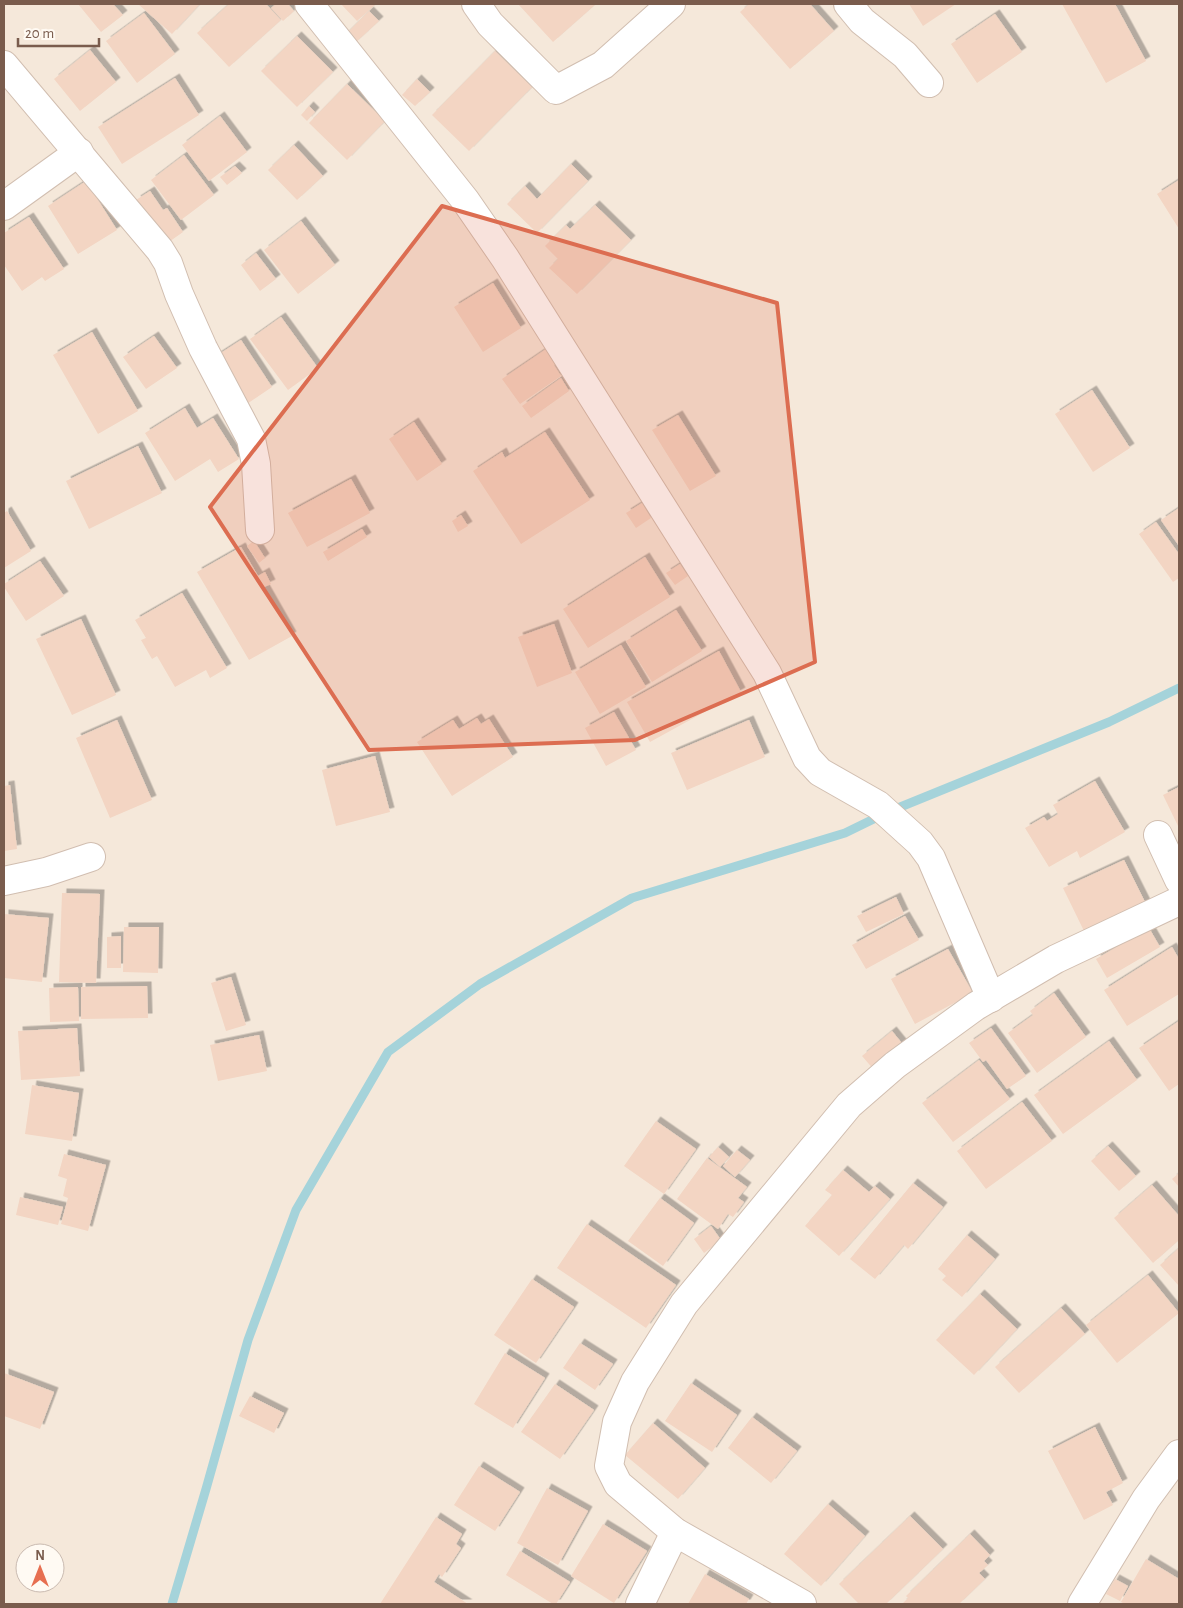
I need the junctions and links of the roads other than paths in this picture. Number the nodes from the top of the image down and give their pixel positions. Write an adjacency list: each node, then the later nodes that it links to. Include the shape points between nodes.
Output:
1 (309, 4): 15 (street, via 465,200 505,258 767,672 807,758 820,772 878,805 920,843 931,858)
2 (476, 4): 3 (street, via 490,24 556,90 603,65)
3 (671, 4)
4 (848, 4): 6 (street, via 862,21 905,54)
5 (4, 65): 7 (street)
6 (929, 82)
7 (79, 152): 8 (street); 9 (street, via 168,263 203,348 250,439 256,464)
8 (4, 206)
9 (260, 530)
10 (1158, 835): 12 (street)
11 (91, 857): 13 (street)
12 (1179, 880)
13 (4, 881)
14 (1179, 901): 15 (street, via 1056,959)
15 (991, 998): 17 (street, via 895,1065 849,1105 684,1304 635,1382 617,1422 608,1466 618,1484)
16 (1179, 1454): 20 (street, via 1146,1499)
17 (675, 1532): 18 (street); 19 (street)
18 (640, 1604)
19 (802, 1604)
20 (1082, 1604)

